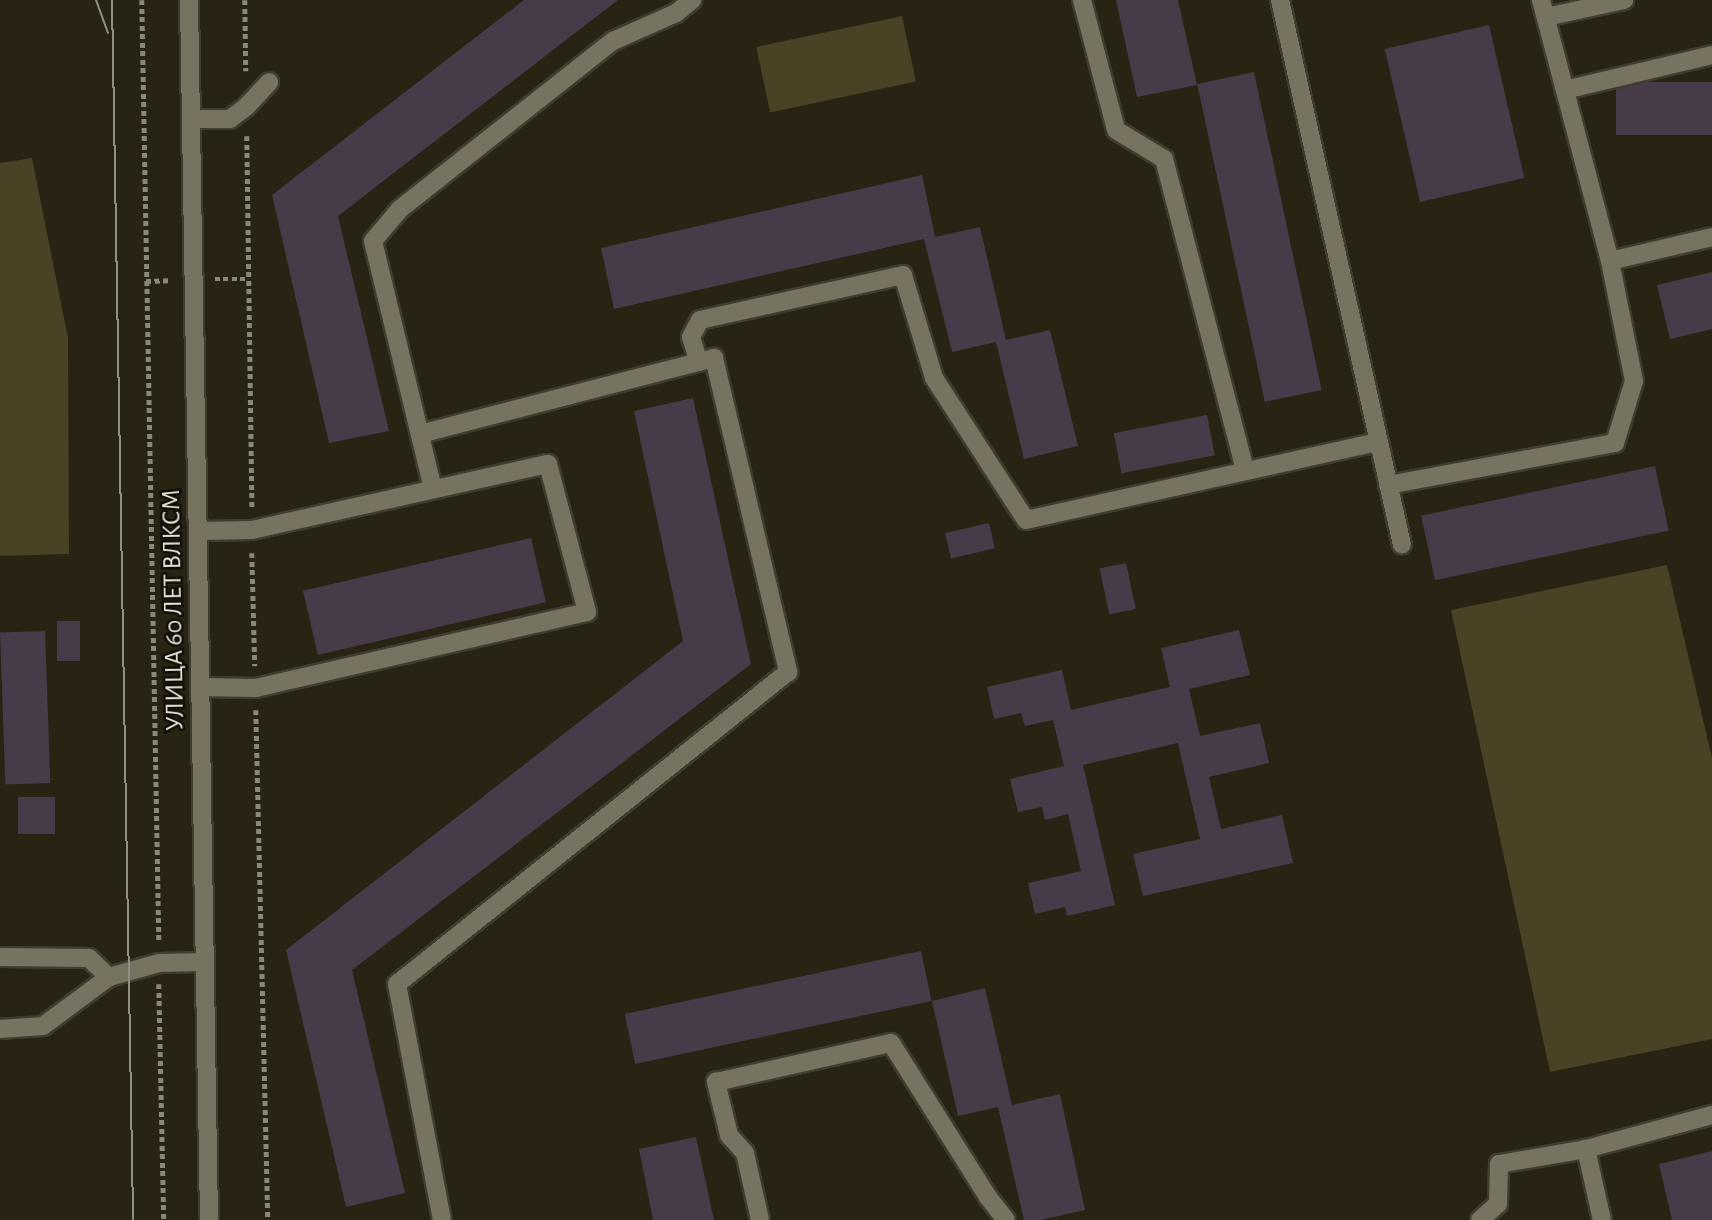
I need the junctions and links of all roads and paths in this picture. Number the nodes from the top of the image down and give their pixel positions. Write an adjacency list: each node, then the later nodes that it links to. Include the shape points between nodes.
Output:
1 (142, 0): 29 (path)
2 (189, 0): 13 (street, УЛИЦА 60 ЛЕТ ВЛКСМ)
3 (245, 0): 12 (path)
4 (692, 0): 17 (street, via 676,13 613,41 400,209 373,242)
5 (1082, 0): 19 (street, via 1116,130 1164,159)
6 (1280, 0): 18 (street)
7 (1624, 0): 8 (street)
8 (1544, 9): 11 (street)
9 (1712, 55): 11 (street)
10 (269, 82): 12 (street)
11 (1565, 90): 15 (street)
12 (246, 107): 13 (street, via 230,119); 22 (path)
13 (191, 119): 23 (street, УЛИЦА 60 ЛЕТ ВЛКСМ)
14 (1712, 237): 15 (street)
15 (1610, 261): 20 (street, via 1634,381 1615,443)
16 (699, 362): 17 (street); 19 (street, via 691,337 700,320 902,275 934,378 1026,520); 37 (street, via 714,358 788,672 397,984)
17 (420, 434): 21 (street)
18 (1377, 442): 19 (street); 20 (street)
19 (1245, 471)
20 (1388, 485): 24 (street)
21 (433, 489): 22 (street); 26 (street, via 548,464 587,612)
22 (252, 530): 23 (street); 26 (path)
23 (200, 531): 25 (street, УЛИЦА 60 ЛЕТ ВЛКСМ)
24 (1402, 545)
25 (201, 687): 26 (street); 28 (street, УЛИЦА 60 ЛЕТ ВЛКСМ)
26 (256, 688): 36 (path)
27 (0, 957): 30 (street, via 89,958)
28 (203, 962): 29 (street); 35 (street, УЛИЦА 60 ЛЕТ ВЛКСМ)
29 (159, 963): 30 (street); 34 (path)
30 (109, 977): 31 (street, via 43,1026)
31 (0, 1030)
32 (1712, 1115): 33 (street)
33 (1586, 1149): 40 (street, via 1499,1164 1498,1204); 41 (street)
34 (164, 1220)
35 (209, 1220)
36 (268, 1220)
37 (442, 1220)
38 (760, 1220): 39 (street, via 745,1153 729,1135 716,1082 891,1043)
39 (1006, 1220)
40 (1480, 1220)
41 (1602, 1220)

